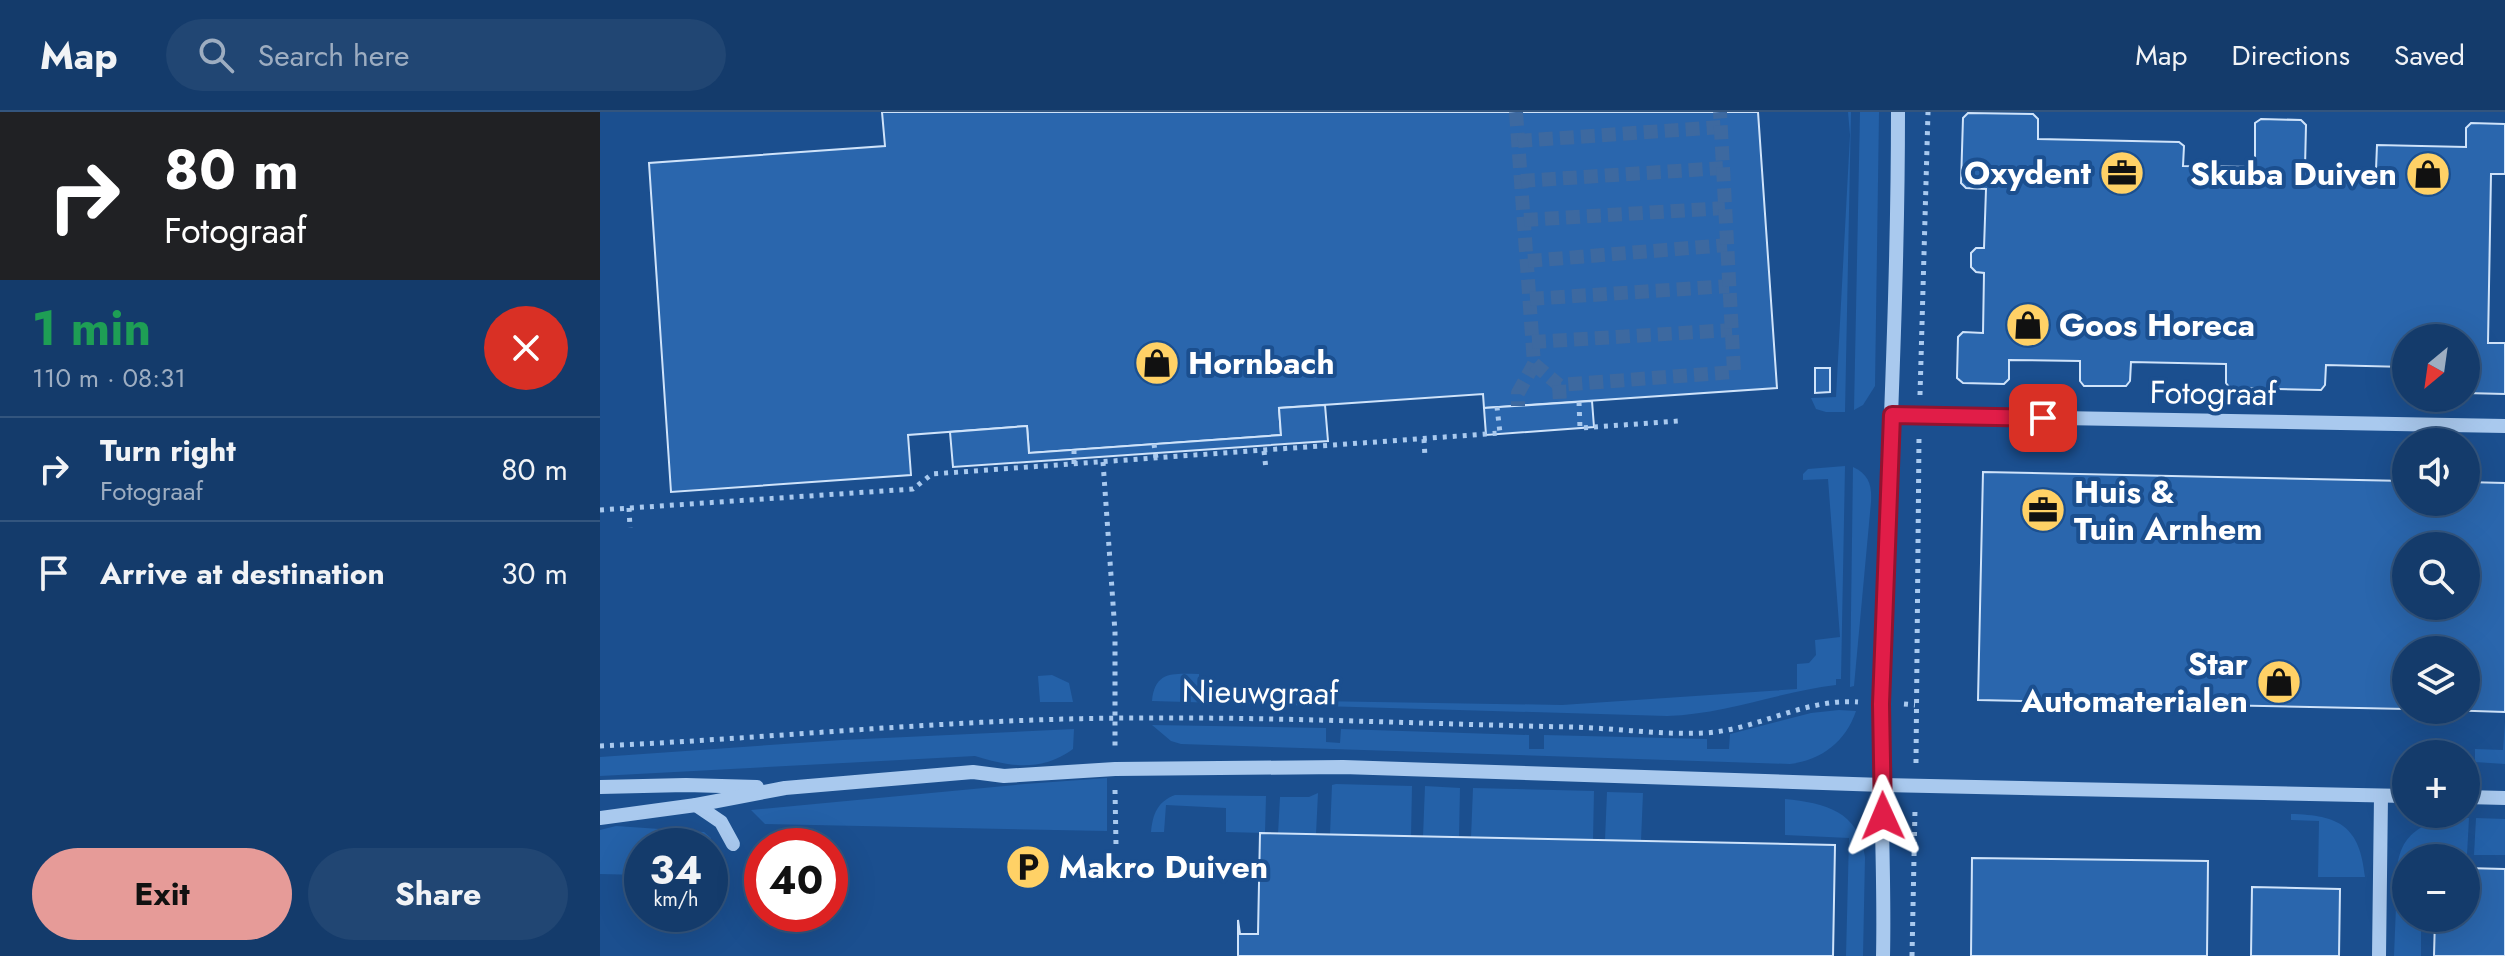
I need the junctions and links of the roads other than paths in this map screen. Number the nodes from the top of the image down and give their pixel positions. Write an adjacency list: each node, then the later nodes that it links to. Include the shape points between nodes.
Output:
1 (1898, 112): 2 (street)
2 (1892, 415): 3 (street, Fotograaf); 4 (street)
3 (2505, 426)
4 (1883, 785): 6 (street, via 1343,767 1115,769 1004,776 973,772); 7 (street); 14 (street)
5 (600, 787): 6 (street)
6 (785, 788): 11 (street)
7 (2381, 796): 8 (street); 15 (street)
8 (2392, 796)
9 (2480, 797): 10 (street)
10 (2505, 798)
11 (696, 805): 12 (street); 13 (street, via 721,822)
12 (600, 818)
13 (733, 844)
14 (1883, 956)
15 (2379, 956)

